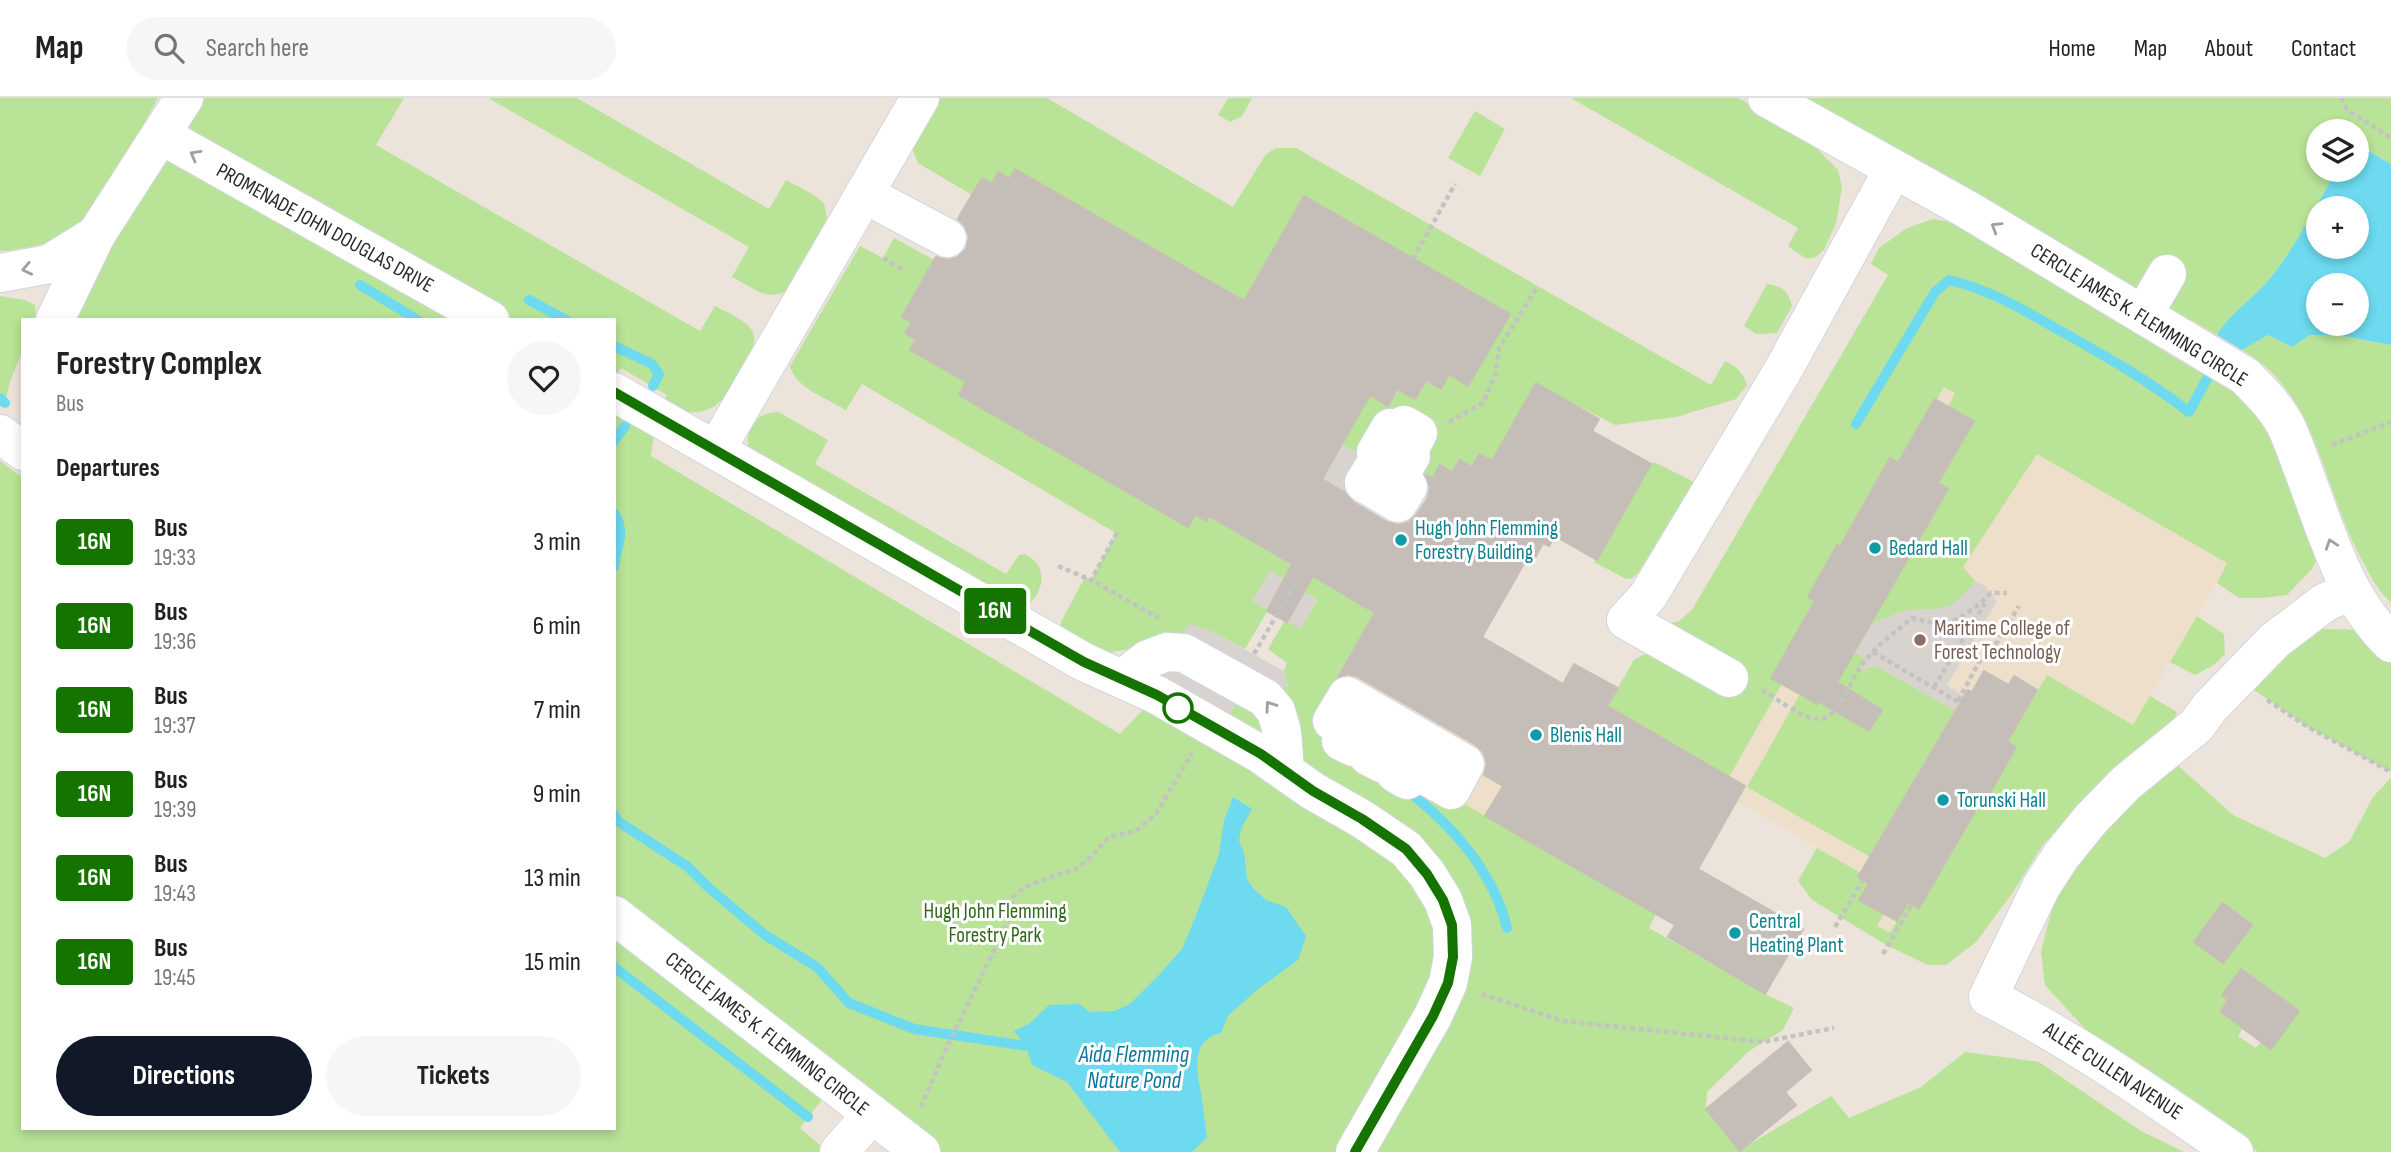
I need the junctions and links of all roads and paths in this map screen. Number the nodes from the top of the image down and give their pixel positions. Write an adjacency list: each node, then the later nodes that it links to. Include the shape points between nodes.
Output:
1 (184, 98): 5 (street)
2 (920, 98): 9 (street)
3 (1767, 98): 7 (street, CERCLE JAMES K. FLEMMING CIRCLE)
4 (2341, 98): 6 (path, via 2347,110)
5 (161, 135): 10 (street); 20 (street, PROMENADE JOHN DOUGLAS DRIVE, one-way to 5)
6 (2391, 138)
7 (1893, 170): 18 (street, CERCLE JAMES K. FLEMMING CIRCLE, one-way to 7); 40 (street, via 1782,372 1648,596 1626,620)
8 (1455, 184): 13 (path)
9 (864, 194): 11 (street); 26 (street)
10 (96, 236): 15 (street, one-way to 15, via 49,264); 19 (street)
11 (947, 238)
12 (883, 258): 14 (path)
13 (1413, 259)
14 (902, 269)
15 (0, 273)
16 (2167, 274): 18 (street)
17 (1538, 286): 23 (path, via 1499,348 1496,373 1483,403 1440,429)
18 (2143, 315): 27 (street, CERCLE JAMES K. FLEMMING CIRCLE, via 2245,376 2286,426)
19 (56, 318)
20 (486, 318)
21 (616, 392): 26 (street)
22 (2391, 422): 27 (path)
23 (1419, 433)
24 (0, 434): 25 (street)
25 (21, 450)
26 (716, 450): 41 (street, via 1084,662)
27 (2298, 458): 31 (street, CERCLE JAMES K. FLEMMING CIRCLE, one-way to 27)
28 (1058, 566): 29 (path)
29 (1091, 580)
30 (1296, 582): 38 (path)
31 (2350, 591): 35 (street, CERCLE JAMES K. FLEMMING CIRCLE, via 2372,625); 42 (street, via 2323,603 2275,640)
32 (1991, 593): 33 (path); 36 (path); 37 (path, via 1954,621 1932,624 1912,618)
33 (2007, 593)
34 (2019, 606): 39 (path)
35 (2391, 643)
36 (1956, 649): 39 (path); 43 (path)
37 (1873, 652): 40 (path, via 1836,710 1818,719 1749,682); 43 (path)
38 (1254, 654)
39 (1979, 662): 43 (path, via 1959,702)
40 (1729, 678)
41 (1122, 679): 45 (street); 45 (street, one-way to 41, via 1282,732 1276,711 1265,698 1184,653 1167,652 1147,659)
42 (2238, 679): 46 (path, via 2308,727); 58 (street, ALLÉE CULLEN AVENUE, via 2196,726 2126,783 2061,856 2041,887 1988,997 2120,1074)
43 (1934, 687)
44 (1193, 750): 55 (path, via 1156,814 1136,831 1110,837 1076,869 1024,888 1013,897 1011,915 940,1062 915,1125)
45 (1285, 771): 52 (street, via 1406,849 1427,874 1452,925)
46 (2391, 772)
47 (1863, 880): 50 (path)
48 (1912, 904): 51 (path)
49 (616, 917): 54 (street, CERCLE JAMES K. FLEMMING CIRCLE)
50 (1835, 927)
51 (1883, 954)
52 (1448, 983): 53 (path, via 1563,1021 1763,1042); 57 (street)
53 (1835, 1028)
54 (872, 1114): 55 (street, CERCLE JAMES K. FLEMMING CIRCLE); 56 (street)
55 (913, 1146)
56 (839, 1152)
57 (1355, 1152)
58 (2234, 1152)

